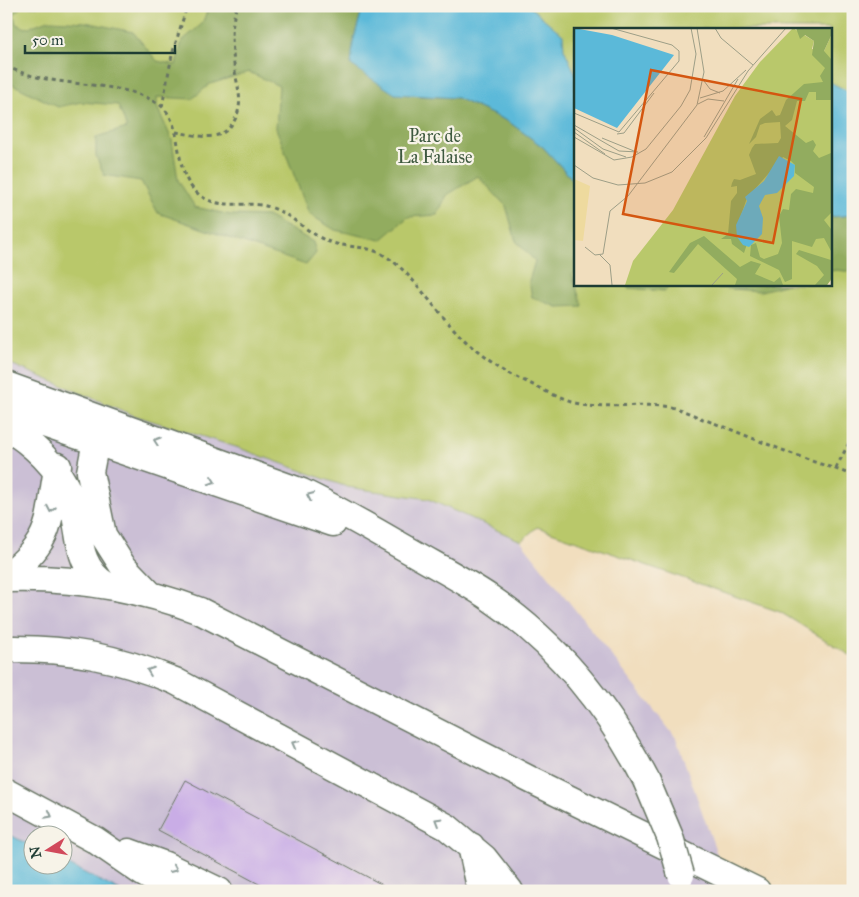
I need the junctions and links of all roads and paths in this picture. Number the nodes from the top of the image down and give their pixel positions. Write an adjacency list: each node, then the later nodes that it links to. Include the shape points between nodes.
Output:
1 (187, 6): 4 (path, via 172,55)
2 (236, 6): 5 (path, via 232,38 240,108 236,117 220,135)
3 (6, 66): 4 (path, via 45,81 134,93)
4 (162, 107): 5 (path, via 170,114)
5 (176, 132): 12 (path, via 188,181 205,199 226,205 264,206 289,216 327,241 384,255 403,271 473,348 528,383 569,401 672,407)
6 (6, 385): 8 (street)
7 (6, 410): 8 (street)
8 (68, 420): 11 (street); 13 (street); 14 (street, via 82,446); 17 (street, one-way to 8, via 346,513 302,492)
9 (6, 428): 13 (street, via 33,447)
10 (853, 435): 12 (path)
11 (96, 441): 14 (street); 17 (street, one-way to 17)
12 (836, 468): 15 (path)
13 (56, 472): 18 (street, via 63,480 72,503 77,536); 19 (street, one-way to 19, via 50,514 42,538 32,553)
14 (90, 472): 16 (street)
15 (853, 476)
16 (103, 535): 18 (street); 20 (street, via 116,558)
17 (414, 553): 25 (street, bridge, via 492,599 545,642 575,674 610,717 646,780 670,837)
18 (89, 577): 19 (street); 20 (street)
19 (6, 578)
20 (151, 594): 31 (street, via 232,626 469,749)
21 (6, 649): 24 (street, one-way to 21, via 430,817 169,679 84,653)
22 (6, 792): 23 (street, one-way to 23)
23 (95, 840): 26 (street, via 143,874); 27 (street, one-way to 27, via 165,864)
24 (471, 846): 28 (street); 29 (street); 30 (street)
25 (683, 883)
26 (174, 891)
27 (219, 891)
28 (482, 891)
29 (491, 891)
30 (510, 891)
31 (756, 891)

